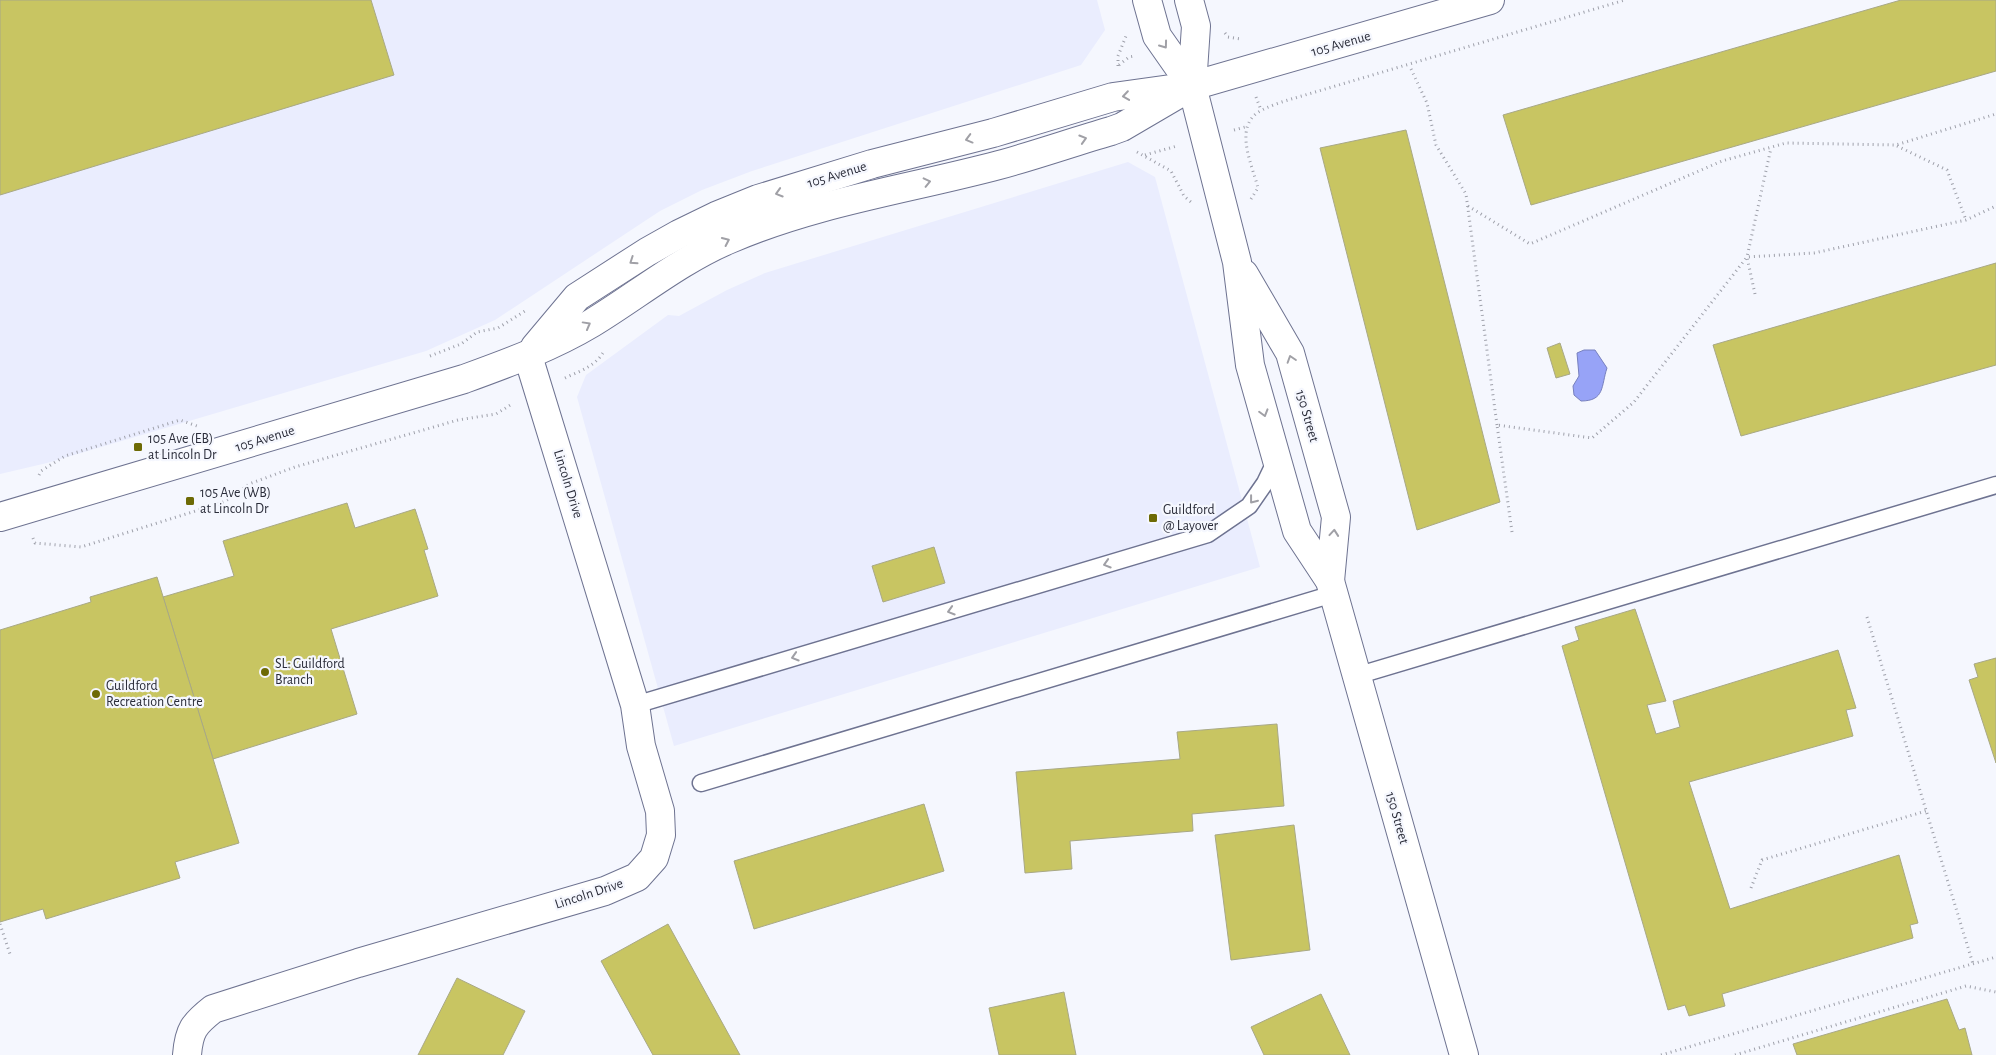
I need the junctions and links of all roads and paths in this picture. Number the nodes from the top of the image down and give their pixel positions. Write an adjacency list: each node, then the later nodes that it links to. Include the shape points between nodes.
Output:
1 (1147, 0): 6 (street, 150 Street, one-way to 6, via 1157,36)
2 (1189, 0): 6 (street, 150 Street, via 1196,26)
3 (1490, 0): 6 (street, 105 Avenue)
4 (1625, 0): 8 (path, via 1295,98 1261,110)
5 (1411, 69): 13 (path, via 1427,104 1436,144 1466,194)
6 (1192, 86): 17 (street, 150 Street); 20 (street, 105 Avenue, via 1113,98 872,164 758,199 716,216 647,252 577,297)
7 (1996, 114): 9 (path)
8 (1245, 127)
9 (1896, 145): 11 (path, via 1786,143); 15 (path, via 1947,170)
10 (1172, 147): 12 (path)
11 (1771, 148): 13 (path, via 1722,161 1530,244); 16 (path)
12 (1144, 155)
13 (1468, 206): 25 (path)
14 (1996, 206): 15 (path)
15 (1966, 220): 16 (path, via 1814,253)
16 (1748, 257): 18 (path); 25 (path, via 1634,402 1592,438)
17 (1238, 262): 27 (street, 150 Street, one-way to 27, via 1250,365); 33 (street, 150 Street, one-way to 17, via 1336,517 1290,353)
18 (1755, 294)
19 (498, 328): 21 (path, via 477,332 461,344)
20 (528, 356): 30 (street, 105 Avenue, via 452,383); 36 (street, Lincoln Drive)
21 (424, 358)
22 (574, 374): 23 (path)
23 (567, 377)
24 (503, 408): 32 (path, via 496,414 458,420 295,467 249,484 221,503)
25 (1497, 425): 31 (path)
26 (200, 426): 28 (path, via 180,420 64,456)
27 (1277, 458): 33 (street, 150 Street, via 1297,531); 36 (lane, one-way to 36, via 1266,483 1249,506 1208,534)
28 (41, 471)
29 (1996, 485): 35 (lane)
30 (0, 517)
31 (1512, 532)
32 (81, 547)
33 (1332, 588): 35 (street, 150 Street); 37 (lane)
34 (1867, 617): 38 (path)
35 (1356, 676): 46 (street, 150 Street)
36 (635, 705): 45 (street, Lincoln Drive, via 641,746 660,810 661,835 654,858 637,877 605,891 213,1009 197,1021 190,1032)
37 (701, 783)
38 (1926, 811): 39 (path, via 1762,860); 43 (path)
39 (1751, 888)
40 (0, 924): 41 (path)
41 (10, 954)
42 (1996, 957): 43 (path)
43 (1973, 964): 47 (path)
44 (1996, 992): 48 (path, via 1966,986)
45 (187, 1055)
46 (1464, 1055)
47 (1661, 1055)
48 (1735, 1055)

